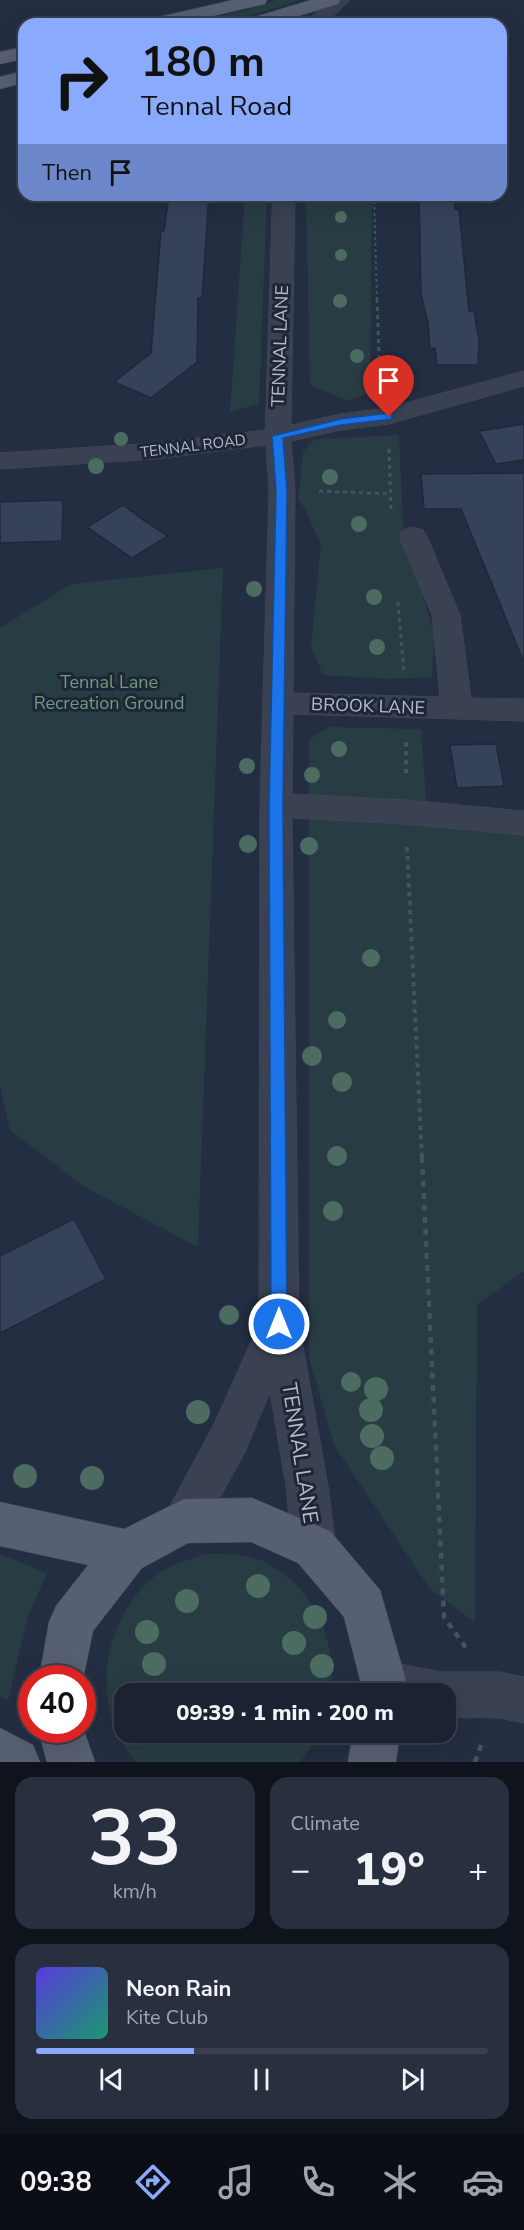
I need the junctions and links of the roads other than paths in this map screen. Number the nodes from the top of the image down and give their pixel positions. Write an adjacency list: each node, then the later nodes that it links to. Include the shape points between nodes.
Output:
1 (258, 0): 4 (main road)
2 (331, 0): 5 (main road)
3 (341, 0): 6 (street)
4 (179, 18)
5 (272, 18)
6 (321, 18)
7 (18, 54): 8 (main road)
8 (0, 58)
9 (18, 78): 10 (main road)
10 (0, 83)
11 (284, 201): 13 (street, TENNAL LANE)
12 (524, 378): 13 (street, TENNAL ROAD, via 389,417 341,422)
13 (278, 436): 14 (street, TENNAL ROAD, via 155,451); 16 (street, TENNAL LANE, via 282,491)
14 (0, 461)
15 (413, 536): 17 (street, via 446,615)
16 (279, 703): 17 (street, BROOK LANE); 19 (street, TENNAL LANE)
17 (458, 710): 18 (street, BROOK LANE)
18 (524, 710)
19 (276, 806): 20 (street); 21 (street, TENNAL LANE)
20 (524, 823)
21 (279, 1324): 22 (street, TENNAL LANE, via 230,1437); 24 (street, TENNAL LANE)
22 (184, 1521): 24 (main road, via 252,1520); 25 (main road)
23 (0, 1524): 25 (main road)
24 (314, 1547): 27 (main road, via 364,1606)
25 (126, 1552): 26 (main road, via 72,1622)
26 (64, 1665)
27 (383, 1683)
28 (456, 1694): 29 (street)
29 (512, 1697)
30 (65, 1743): 34 (main road)
31 (375, 1743): 35 (main road)
32 (0, 1752): 33 (main road)
33 (16, 1762)
34 (71, 1762)
35 (372, 1762)

